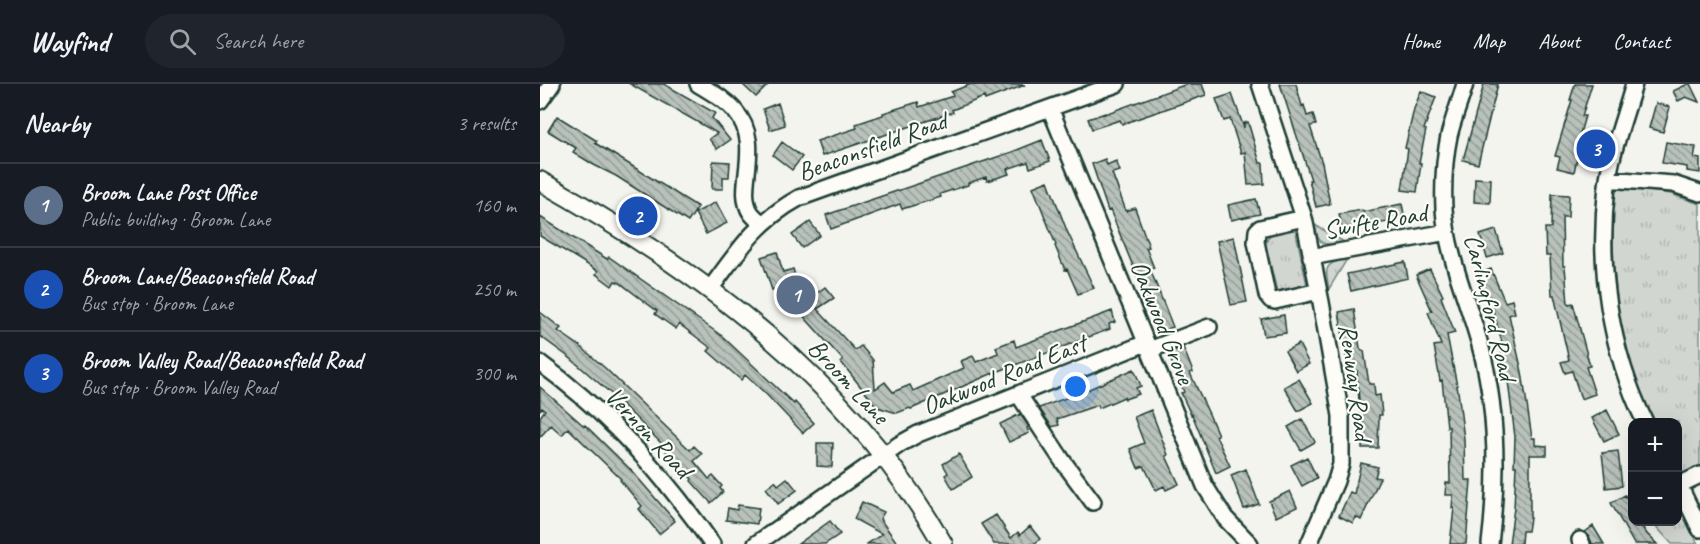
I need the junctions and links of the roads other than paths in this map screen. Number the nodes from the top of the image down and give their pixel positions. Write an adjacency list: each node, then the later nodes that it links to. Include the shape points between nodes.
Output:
1 (552, 84): 7 (street)
2 (698, 84): 13 (street, via 724,100 742,121 749,139 748,207)
3 (1117, 84): 8 (street, Beaconsfield Road)
4 (1260, 84): 12 (street, Renway Road)
5 (1465, 84): 14 (street, Carlingford Road, via 1446,155 1443,194)
6 (1634, 84): 9 (street)
7 (540, 101)
8 (1050, 108): 13 (street, Beaconsfield Road, via 813,192); 19 (street, Oakwood Grove)
9 (1608, 179): 11 (street, via 1673,184); 22 (street, via 1604,254 1610,309 1627,382)
10 (540, 181): 16 (main road, Broom Lane)
11 (1700, 193)
12 (1304, 218): 15 (street, Renway Road); 17 (street, Renway Road, via 1260,228 1256,242 1271,300)
13 (761, 223): 16 (street, Beaconsfield Road)
14 (1447, 232): 15 (street, Swifte Road); 34 (street, Carlingford Road, via 1488,384 1496,471)
15 (1311, 256): 17 (street, Renway Road)
16 (711, 288): 23 (main road, Broom Lane, via 799,362)
17 (1319, 291): 33 (street, Renway Road, via 1342,444 1336,481)
18 (1209, 327): 19 (street, Oakwood Road East)
19 (1147, 347): 21 (street, Oakwood Road East, via 1055,378); 32 (street, Oakwood Grove, via 1205,486 1225,518)
20 (540, 363): 29 (street, Vernon Road, via 585,399 646,460)
21 (1019, 395): 23 (street, Oakwood Road East, via 918,434); 27 (street)
22 (1643, 418)
23 (884, 456): 30 (street, Oakwood Road East); 31 (main road, Broom Lane)
24 (1700, 475): 25 (street)
25 (1682, 482)
26 (1682, 492): 28 (street)
27 (1093, 502)
28 (1700, 529)
29 (712, 544)
30 (756, 544)
31 (943, 544)
32 (1250, 544)
33 (1309, 544)
34 (1490, 544)

